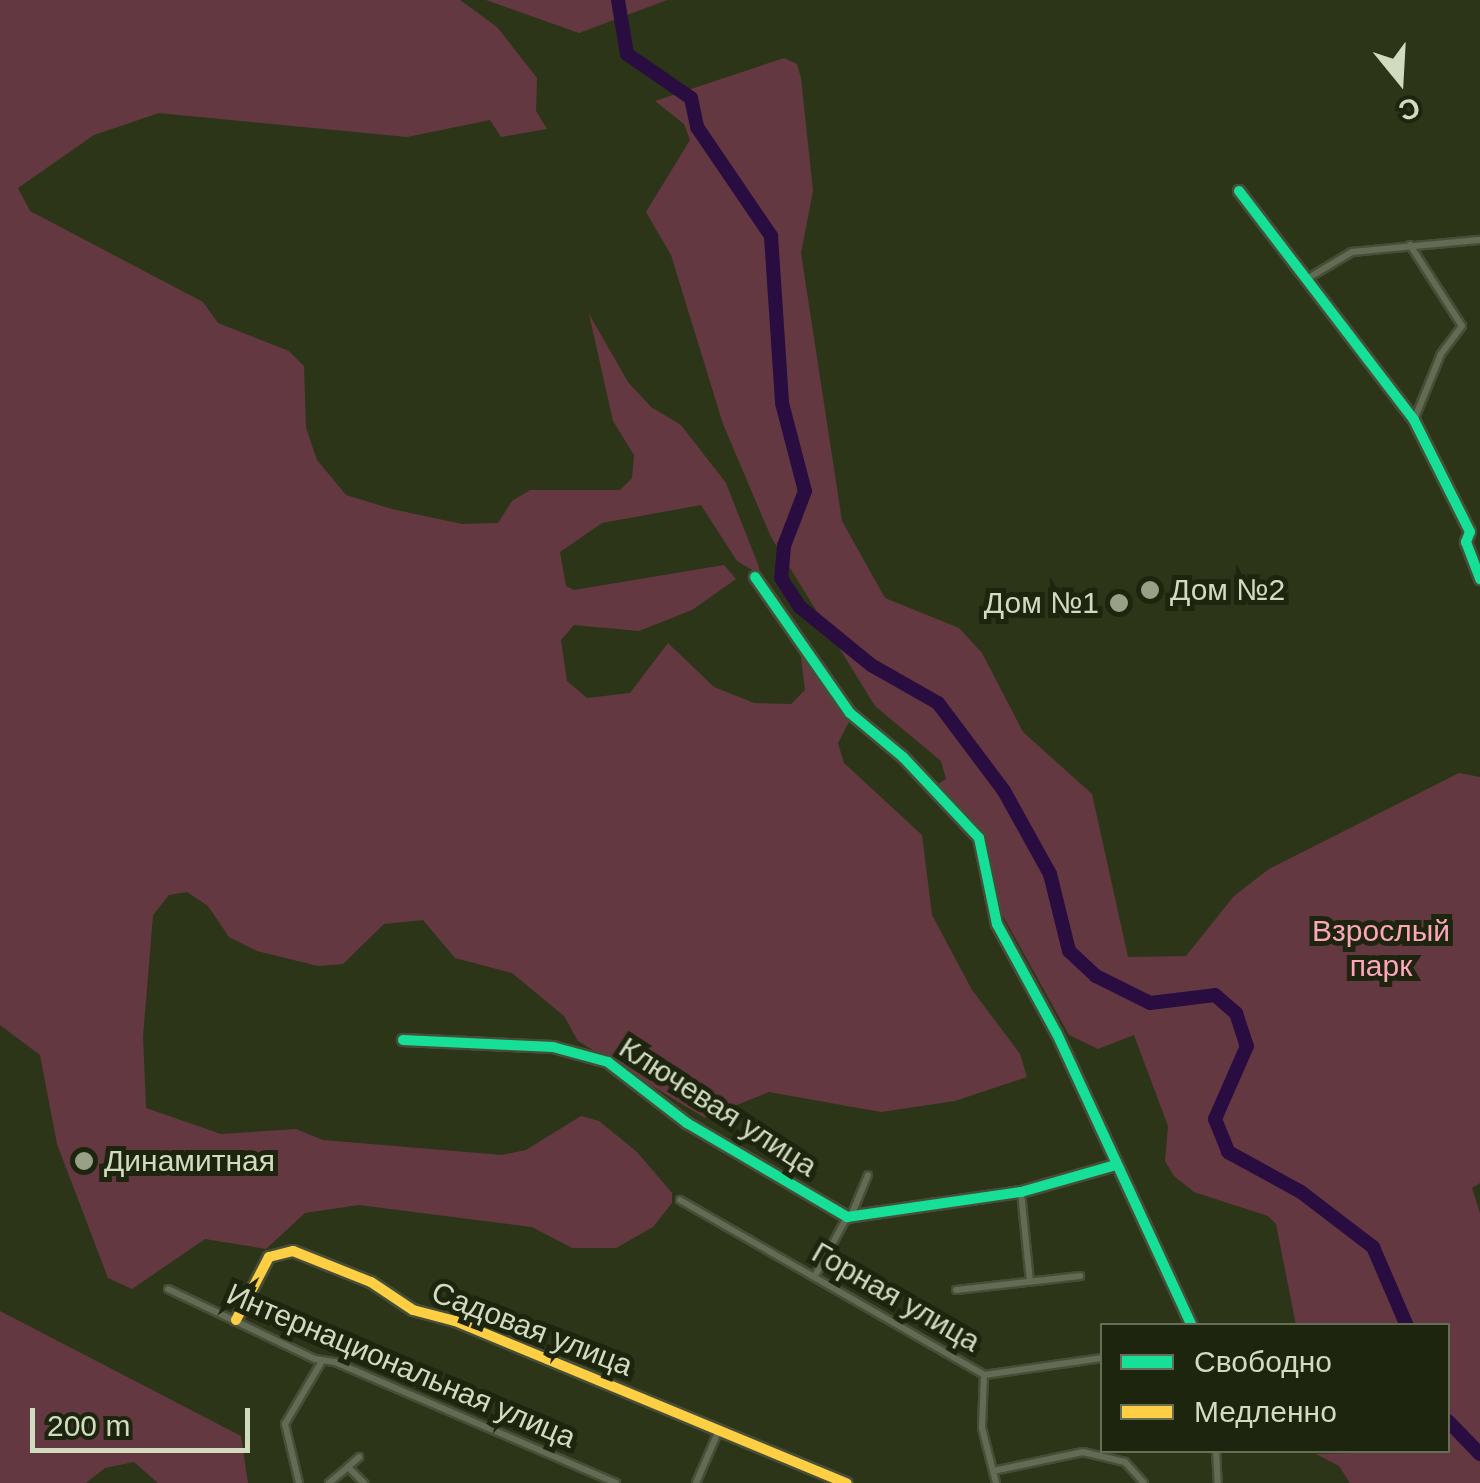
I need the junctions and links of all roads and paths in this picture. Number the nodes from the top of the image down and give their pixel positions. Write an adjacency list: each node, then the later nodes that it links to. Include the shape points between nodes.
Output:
1 (1239, 191): 4 (street)
2 (1480, 240): 3 (street)
3 (1410, 245): 4 (street, via 1352,252); 5 (street, via 1462,326 1441,354)
4 (1310, 277): 5 (street, via 1356,352)
5 (1414, 420): 6 (street)
6 (1475, 535): 8 (street, via 1466,542)
7 (755, 577): 10 (street, via 819,660 836,695 979,838 997,924)
8 (1480, 579)
9 (403, 1040): 14 (street, Ключевая улица, via 554,1047 608,1062 688,1123)
10 (1116, 1164): 12 (street); 21 (street)
11 (868, 1175): 14 (street)
12 (1021, 1192): 14 (street); 17 (street)
13 (680, 1200): 15 (street, Горная улица)
14 (849, 1216): 15 (street)
15 (815, 1276): 24 (street, Горная улица)
16 (1080, 1276): 17 (street)
17 (1030, 1282): 19 (street)
18 (168, 1289): 20 (street, Интернациональная улица)
19 (956, 1290)
20 (236, 1320): 23 (street, Интернациональная улица); 25 (street, Садовая улица, via 269,1257 293,1252 371,1282 413,1310 455,1321)
21 (1191, 1323)
22 (1100, 1358): 24 (street, Горная улица)
23 (322, 1361): 30 (street, via 285,1424); 33 (street, Интернациональная улица)
24 (984, 1375): 29 (street, via 982,1428)
25 (719, 1430): 34 (street); 35 (street, Садовая улица)
26 (1216, 1453): 38 (street)
27 (359, 1457): 28 (street)
28 (348, 1468): 31 (street); 32 (street)
29 (993, 1471): 36 (street); 37 (street, via 1083,1452 1125,1462)
30 (299, 1483)
31 (329, 1483)
32 (364, 1483)
33 (616, 1483)
34 (696, 1483)
35 (847, 1483)
36 (996, 1483)
37 (1144, 1483)
38 (1218, 1483)

